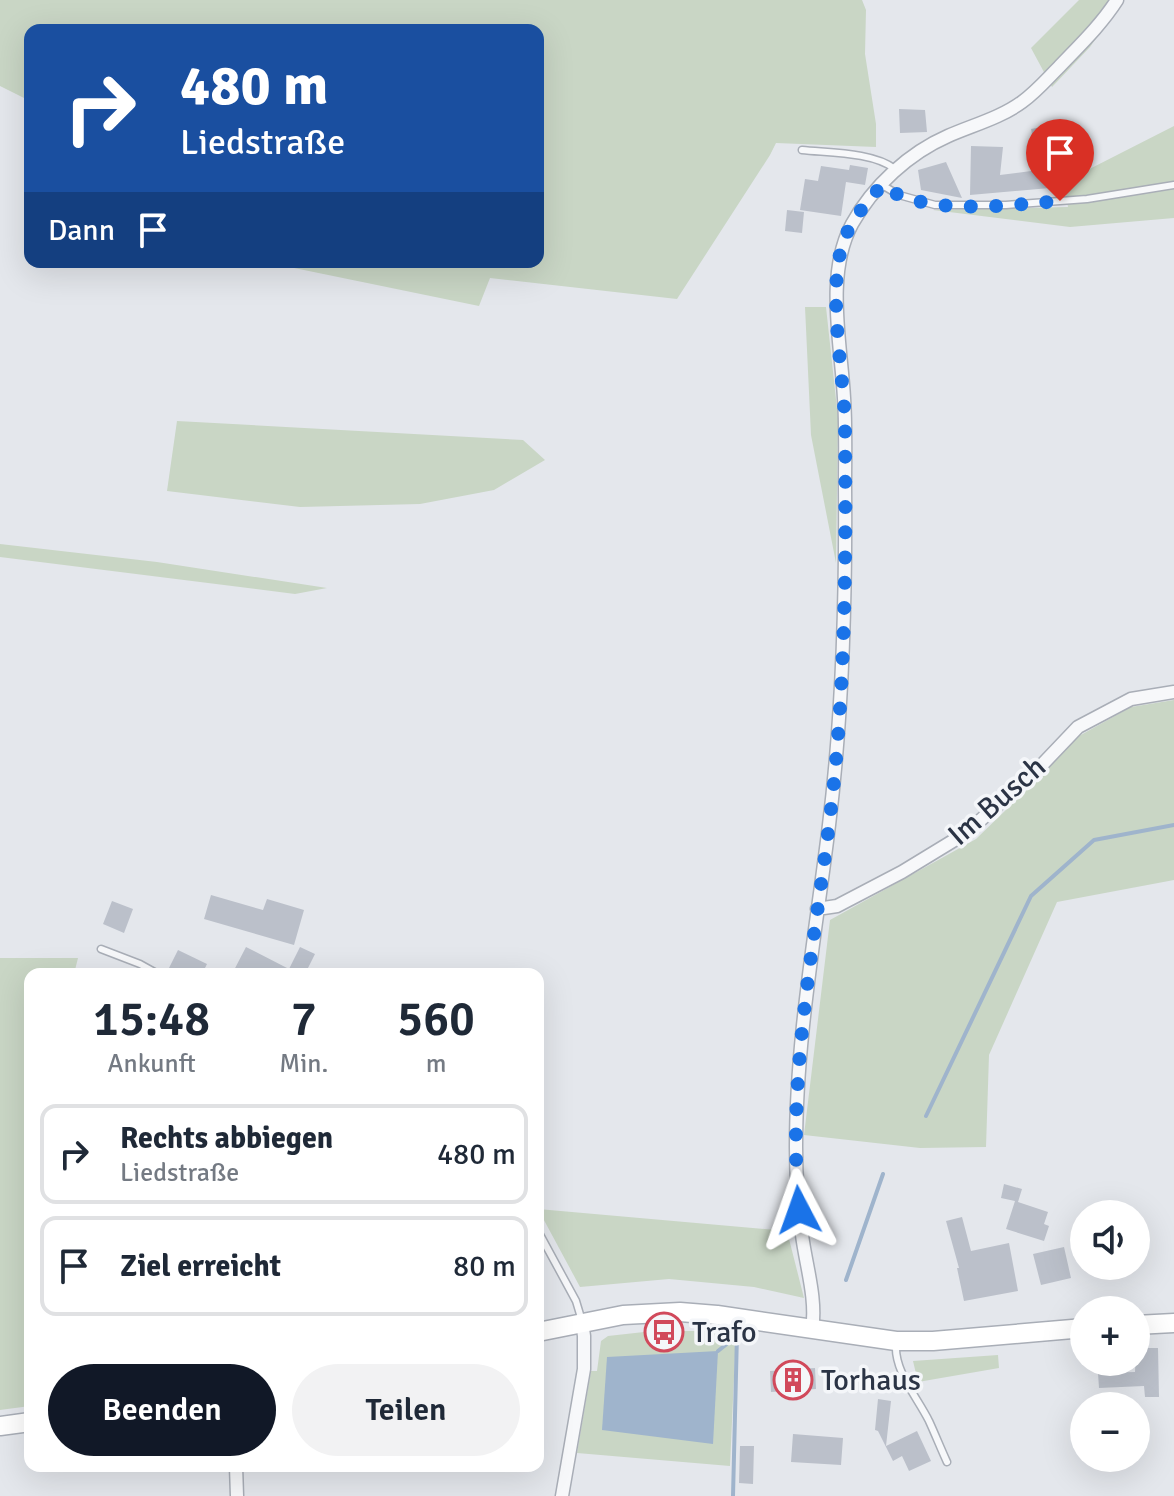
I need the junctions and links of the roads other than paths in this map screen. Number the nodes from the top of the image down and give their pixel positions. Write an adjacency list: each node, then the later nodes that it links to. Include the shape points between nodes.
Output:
1 (1117, 0): 3 (street, via 1092,34 1021,103 929,145)
2 (802, 150): 3 (lane, via 869,158)
3 (896, 170): 4 (street)
4 (882, 185): 5 (lane, via 935,205 1087,199); 7 (street, via 853,222 838,263 845,414 843,670)
5 (1174, 185)
6 (1174, 692): 7 (street, Im Busch, via 1131,699 1078,727 966,833 837,906)
7 (817, 909): 15 (street, via 802,1029 796,1148)
8 (101, 949): 9 (lane)
9 (147, 968)
10 (544, 1242): 11 (lane)
11 (582, 1322): 15 (main road, via 680,1312); 16 (main road); 23 (street, via 584,1369)
12 (1174, 1323): 13 (main road)
13 (1150, 1324)
14 (1070, 1329): 17 (main road)
15 (812, 1330): 17 (main road)
16 (544, 1331)
17 (896, 1341): 20 (lane, via 899,1366)
18 (24, 1423): 19 (main road)
19 (0, 1426)
20 (947, 1462)
21 (236, 1472): 22 (street)
22 (237, 1496)
23 (562, 1496)

